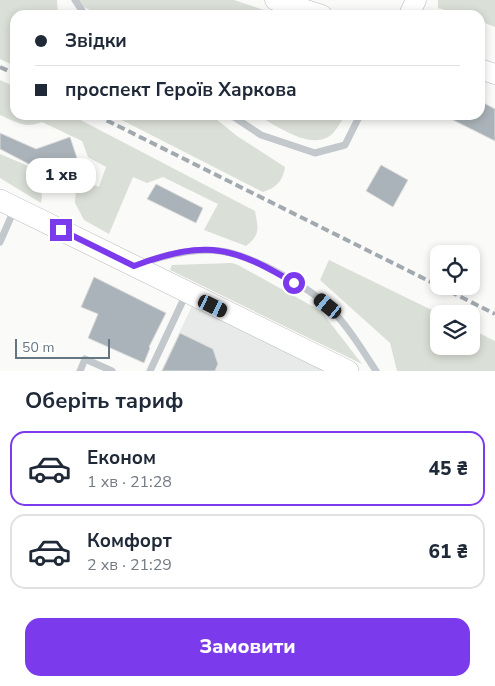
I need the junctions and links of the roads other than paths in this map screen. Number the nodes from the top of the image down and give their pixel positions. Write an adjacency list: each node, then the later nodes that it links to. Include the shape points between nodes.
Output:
1 (275, 0): 2 (main road)
2 (306, 10)
3 (238, 120): 4 (lane, via 261,135 315,153 345,145)
4 (358, 120)
5 (6, 202): 6 (lane); 7 (main road)
6 (0, 242)
7 (134, 266): 8 (main road); 13 (lane, via 161,256 220,251 265,266 306,289 328,306)
8 (187, 293): 11 (lane); 12 (main road)
9 (80, 371): 10 (lane, via 85,359)
10 (112, 371)
11 (150, 371)
12 (348, 371)
13 (376, 371)

